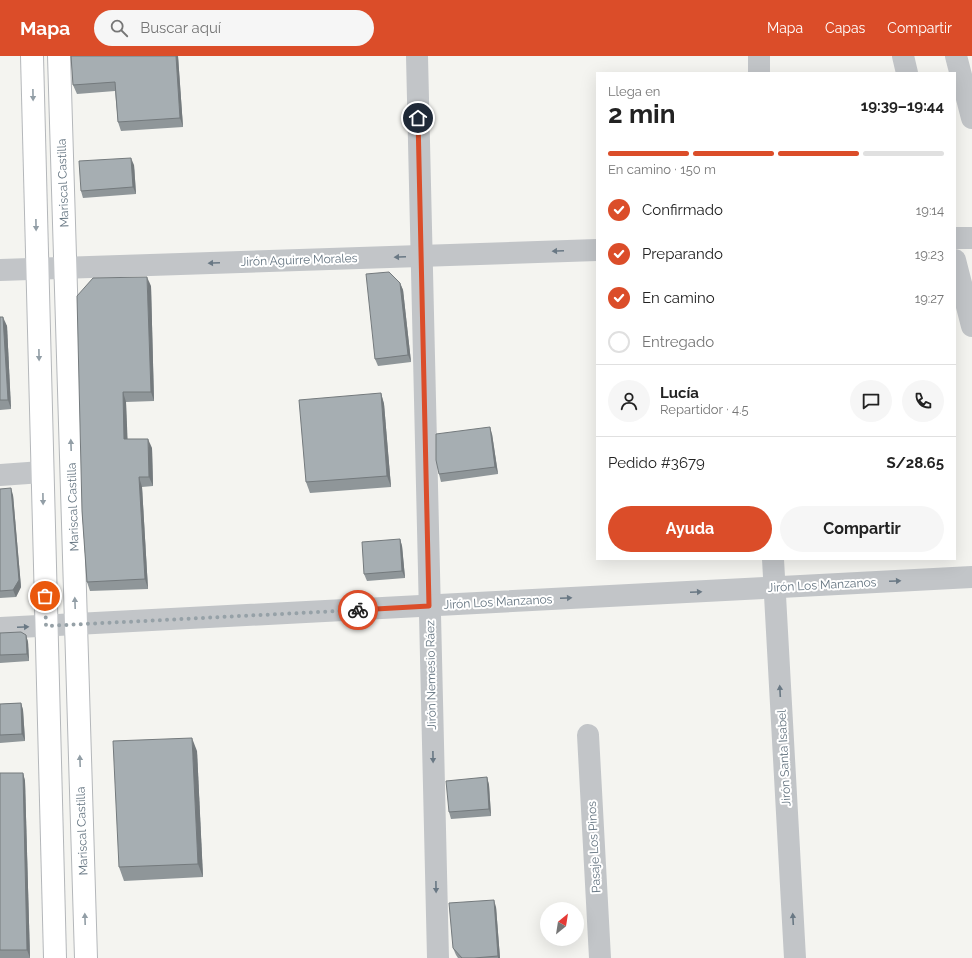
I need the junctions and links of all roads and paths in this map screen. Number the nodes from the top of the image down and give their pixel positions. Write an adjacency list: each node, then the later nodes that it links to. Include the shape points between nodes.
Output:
1 (32, 56): 16 (highway, one-way to 16)
2 (59, 56): 15 (highway, Mariscal Castilla)
3 (417, 56): 13 (street, Jirón Nemesio Ráez)
4 (759, 56): 7 (street)
5 (903, 56): 8 (street)
6 (956, 56): 9 (street)
7 (759, 72)
8 (907, 72)
9 (972, 118)
10 (956, 238): 11 (street)
11 (972, 238)
12 (596, 250): 13 (street, Jirón Aguirre Morales, one-way to 13)
13 (421, 256): 15 (street, Jirón Aguirre Morales, one-way to 15); 24 (street, Jirón Nemesio Ráez)
14 (956, 264): 18 (street)
15 (66, 268): 16 (street, Jirón Aguirre Morales); 25 (highway, Mariscal Castilla, one-way to 15)
16 (37, 269): 17 (street, Jirón Aguirre Morales); 19 (highway, one-way to 19)
17 (0, 270)
18 (972, 326)
19 (42, 472): 20 (street); 26 (highway, one-way to 26)
20 (0, 475)
21 (773, 560): 23 (street, Jirón Santa Isabel)
22 (972, 577): 23 (street, Jirón Los Manzanos, one-way to 22)
23 (775, 587): 24 (street, Jirón Los Manzanos, one-way to 23); 33 (street, Jirón Santa Isabel, one-way to 23)
24 (429, 606): 25 (street, Jirón Los Manzanos); 31 (street, Jirón Nemesio Ráez, one-way to 31)
25 (76, 625): 26 (street, Jirón Los Manzanos); 30 (highway, Mariscal Castilla, one-way to 25)
26 (46, 626): 27 (street, Jirón Los Manzanos, one-way to 26); 29 (highway)
27 (0, 628)
28 (588, 735): 32 (street, Pasaje Los Pinos)
29 (55, 958)
30 (86, 958)
31 (438, 958)
32 (600, 958)
33 (795, 958)

